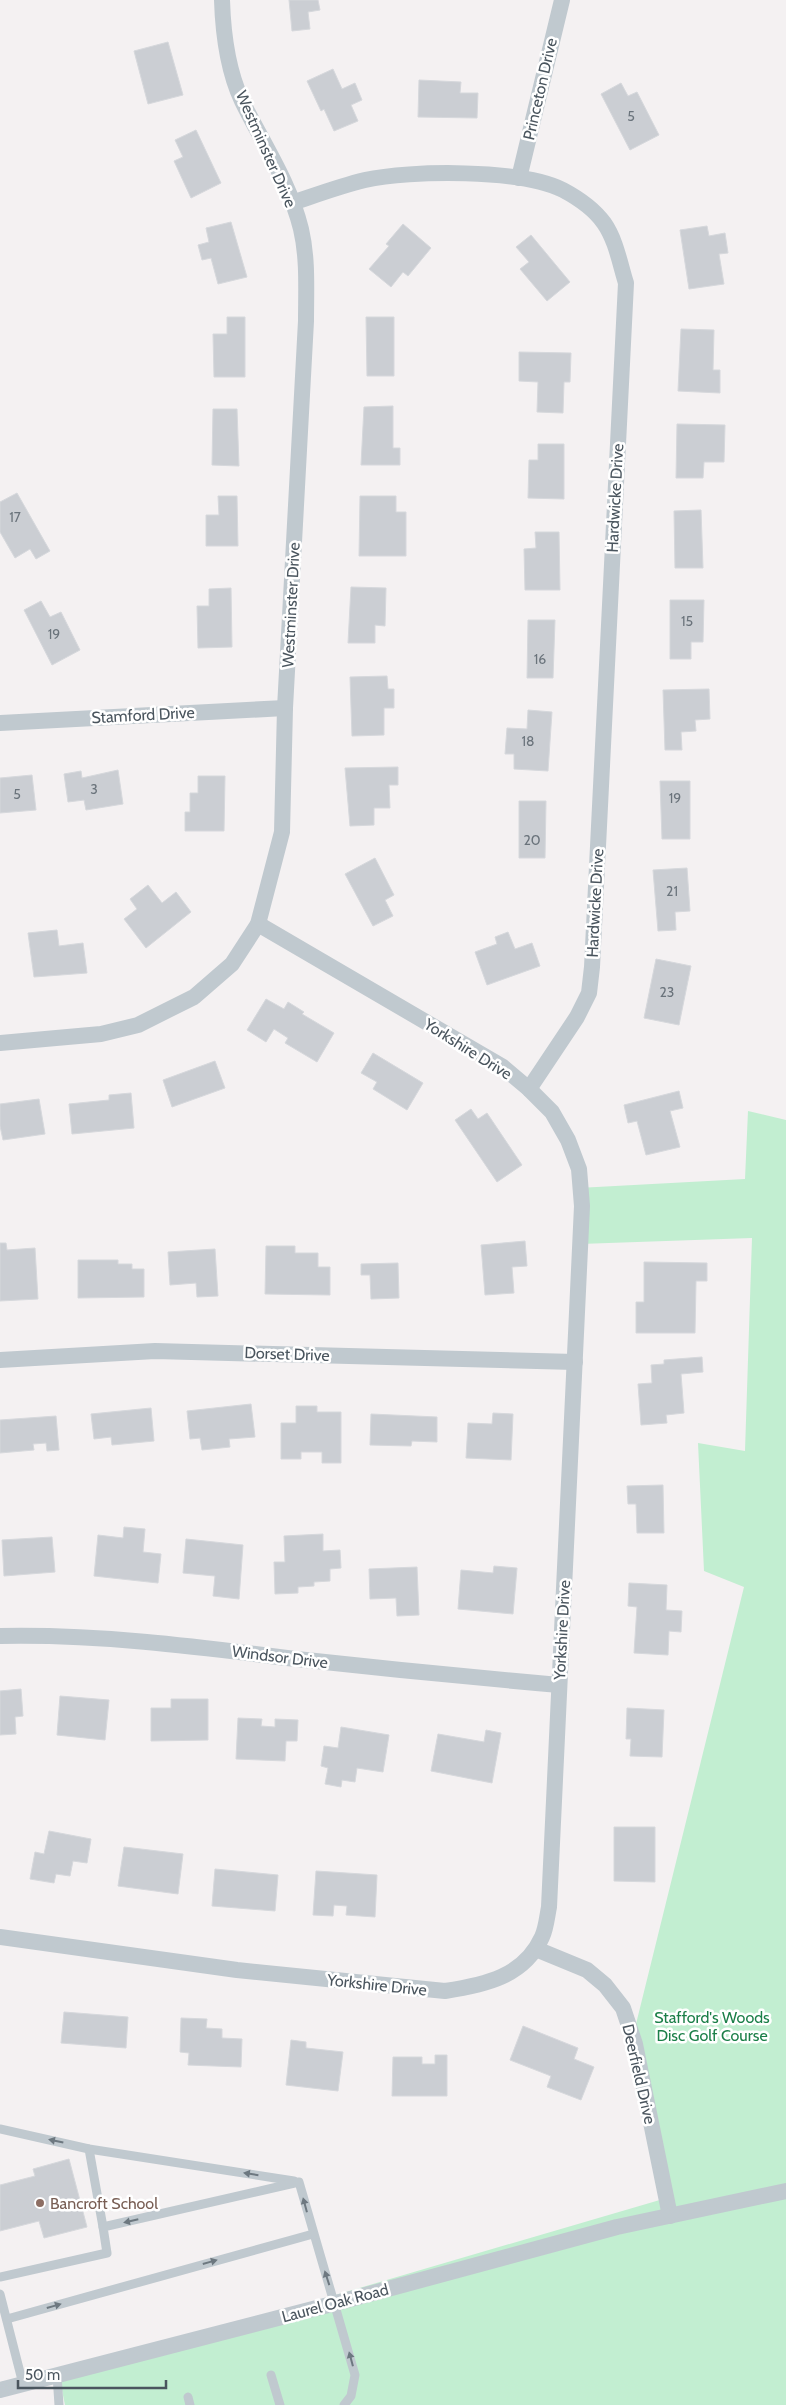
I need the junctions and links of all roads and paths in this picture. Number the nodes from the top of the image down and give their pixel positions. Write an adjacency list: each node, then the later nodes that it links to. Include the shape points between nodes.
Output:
1 (222, 0): 4 (street, Westminster Drive, via 222,21 230,63 242,100 274,157)
2 (562, 0): 3 (street, Princeton Drive)
3 (519, 178): 4 (street, Hardwicke Drive, via 456,173 406,174 365,180); 9 (street, Hardwicke Drive, via 562,189 585,204 604,223 626,284 592,967 588,993 577,1017)
4 (292, 202): 5 (street, Westminster Drive, via 301,230 306,269 306,321)
5 (285, 708): 6 (street, Stamford Drive); 7 (street, Westminster Drive, via 282,832)
6 (0, 723)
7 (258, 924): 8 (street, Westminster Drive, via 232,964 194,997 138,1025 101,1034); 9 (street, Yorkshire Drive, via 503,1067)
8 (0, 1043)
9 (529, 1089): 11 (street, Yorkshire Drive, via 552,1112 579,1168 582,1206)
10 (0, 1360): 11 (street, Dorset Drive, via 155,1351)
11 (575, 1362): 13 (street, Yorkshire Drive)
12 (0, 1636): 13 (street, Windsor Drive, via 54,1635 157,1642 426,1674)
13 (559, 1686): 15 (street, Yorkshire Drive, via 549,1907 543,1936)
14 (0, 1937): 15 (street, Yorkshire Drive, via 237,1970 445,1991 478,1986 512,1973 532,1956)
15 (536, 1948): 20 (street, Deerfield Drive, via 587,1970 605,1985 623,2008 635,2044)
16 (0, 2129): 17 (lane, one-way to 16)
17 (89, 2149): 18 (lane, one-way to 17); 21 (lane)
18 (299, 2182): 21 (lane, one-way to 21); 22 (lane, one-way to 18)
19 (786, 2191): 20 (street, Laurel Oak Road)
20 (670, 2216): 25 (street, Laurel Oak Road, via 617,2227)
21 (103, 2227): 23 (lane, via 107,2253)
22 (312, 2234): 25 (lane, one-way to 22); 26 (lane, one-way to 22)
23 (0, 2277)
24 (0, 2294): 26 (lane)
25 (336, 2304): 27 (street, Laurel Oak Road); 33 (lane, one-way to 25, via 351,2396 355,2375)
26 (7, 2319): 29 (lane)
27 (57, 2375): 29 (street, Laurel Oak Road); 31 (lane)
28 (271, 2375): 32 (lane)
29 (23, 2384): 30 (street, Laurel Oak Road)
30 (0, 2390)
31 (59, 2405)
32 (280, 2405)
33 (344, 2405)

